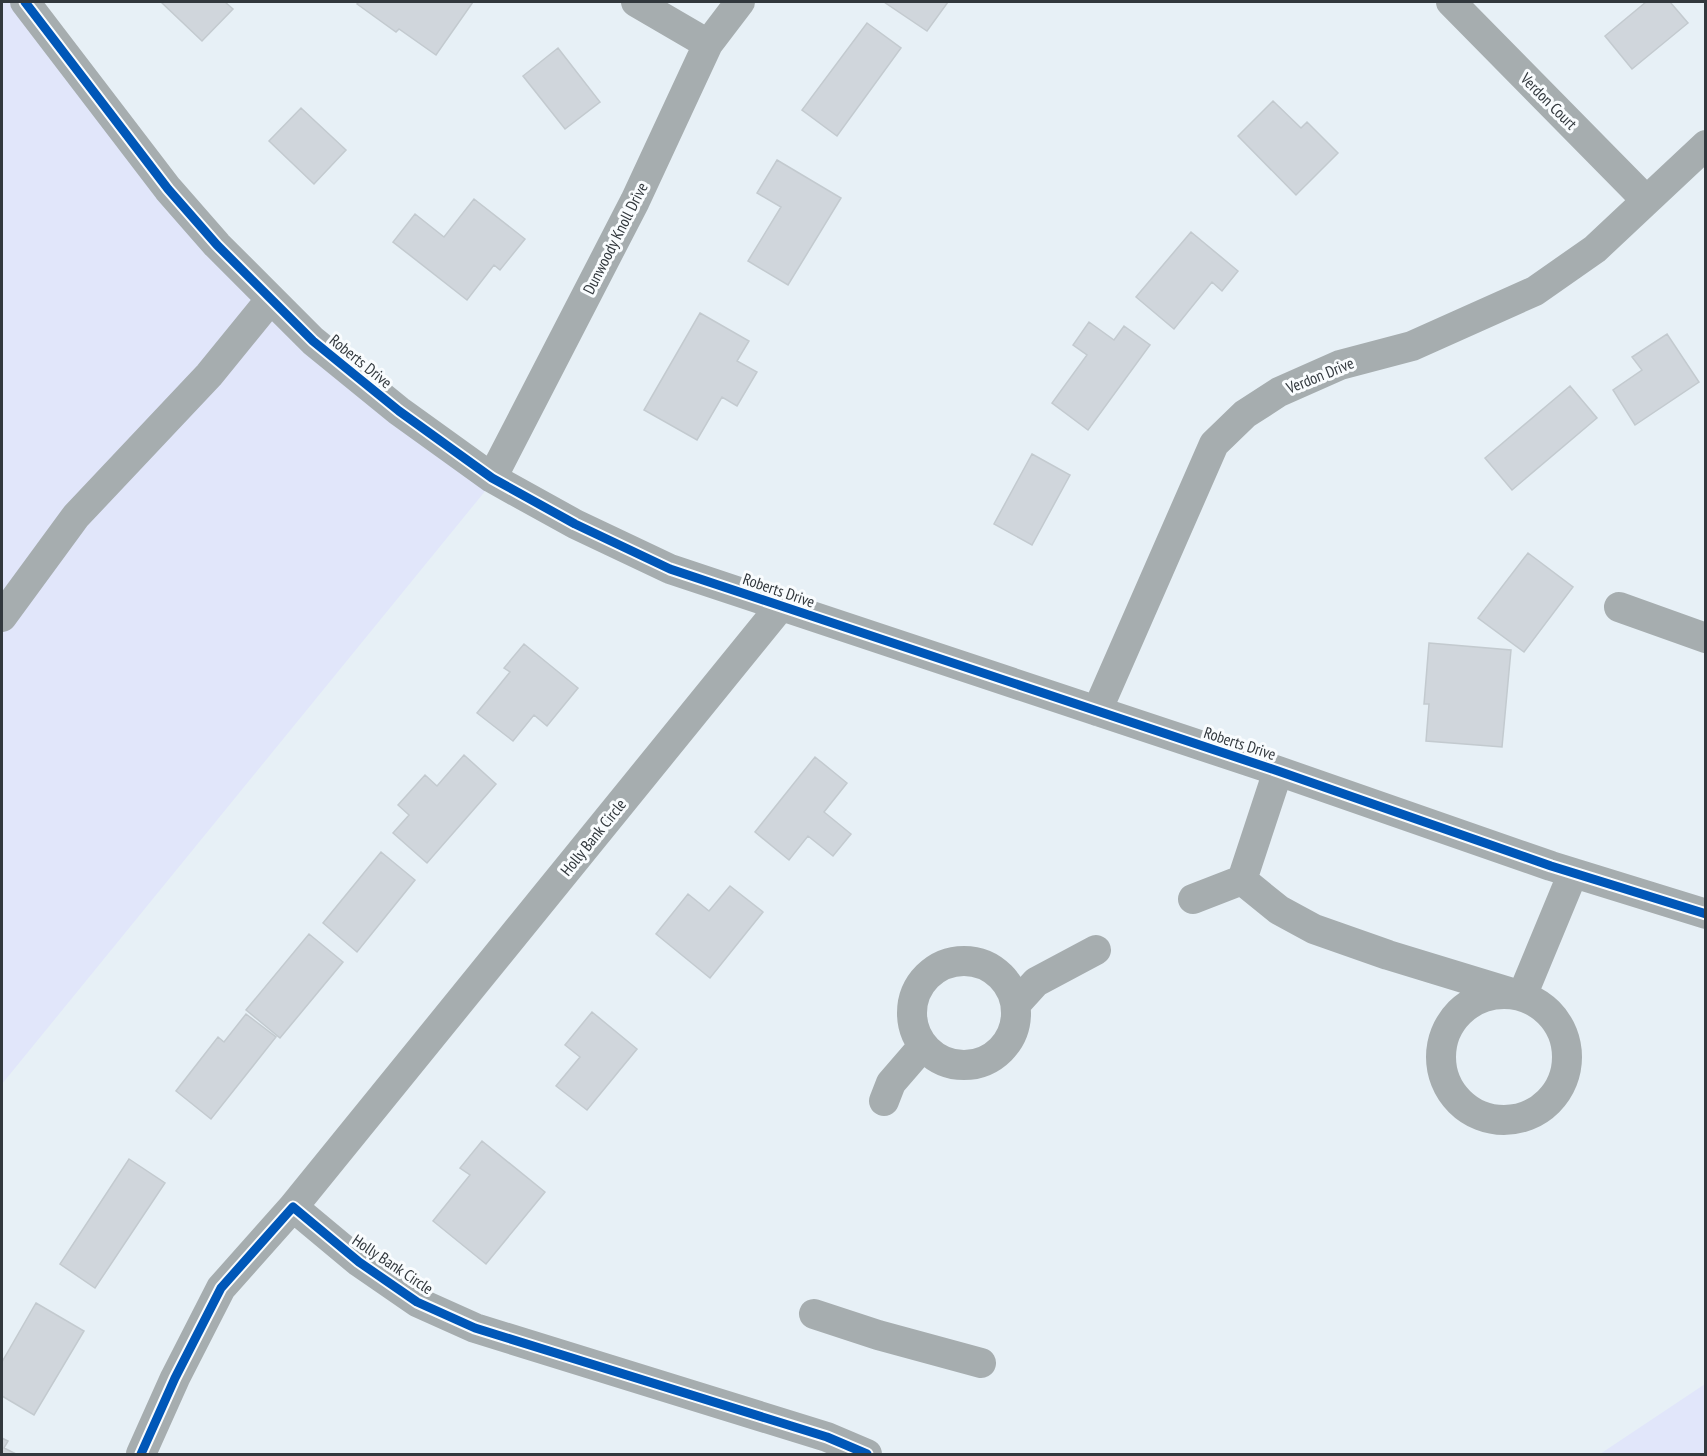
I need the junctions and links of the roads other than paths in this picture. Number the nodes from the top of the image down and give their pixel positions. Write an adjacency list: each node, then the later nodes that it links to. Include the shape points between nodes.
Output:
1 (25, 2): 8 (street, Roberts Drive, via 168,189)
2 (636, 2): 5 (street)
3 (740, 2): 5 (street, Dunwoody Knoll Drive)
4 (1451, 2): 7 (street, Verdon Court)
5 (708, 44): 9 (street, Dunwoody Knoll Drive, via 635,201)
6 (1706, 145): 7 (street, Verdon Drive)
7 (1646, 200): 14 (street, Verdon Drive, via 1595,249 1535,291 1412,346 1340,365 1279,392 1245,414 1214,444)
8 (270, 300): 9 (street, Roberts Drive, via 313,341 399,411); 12 (street, via 209,375 76,516)
9 (492, 478): 10 (street, Roberts Drive, via 575,524 670,569)
10 (780, 607): 14 (street, Roberts Drive); 25 (street, Holly Bank Circle)
11 (1619, 607): 13 (street)
12 (2, 617)
13 (1706, 638)
14 (1097, 711): 15 (street, Roberts Drive)
15 (1278, 771): 16 (street, Roberts Drive); 17 (street)
16 (1573, 873): 19 (street, Roberts Drive); 21 (street)
17 (1242, 880): 18 (street); 21 (street, via 1280,910 1314,929)
18 (1192, 899)
19 (1706, 914)
20 (1096, 950): 22 (street, via 1036,982)
21 (1522, 996): 21 (street, via 1481,998 1449,1024 1442,1044 1440,1065 1446,1085 1466,1108 1494,1120 1516,1120 1535,1113 1552,1099 1563,1081 1565,1039 1556,1020)
22 (1016, 1005): 23 (street, via 1016,1022 1010,1038 985,1061 951,1064 936,1058); 23 (street, via 1000,974 985,964 968,960 943,965 922,981 914,996 911,1014)
23 (923, 1046): 24 (street, via 891,1083)
24 (884, 1101)
25 (293, 1207): 28 (street, Holly Bank Circle, via 221,1288); 29 (street, Holly Bank Circle, via 359,1262 417,1302 475,1328 827,1437)
26 (814, 1314): 27 (street)
27 (981, 1363)
28 (141, 1455)
29 (867, 1455)

